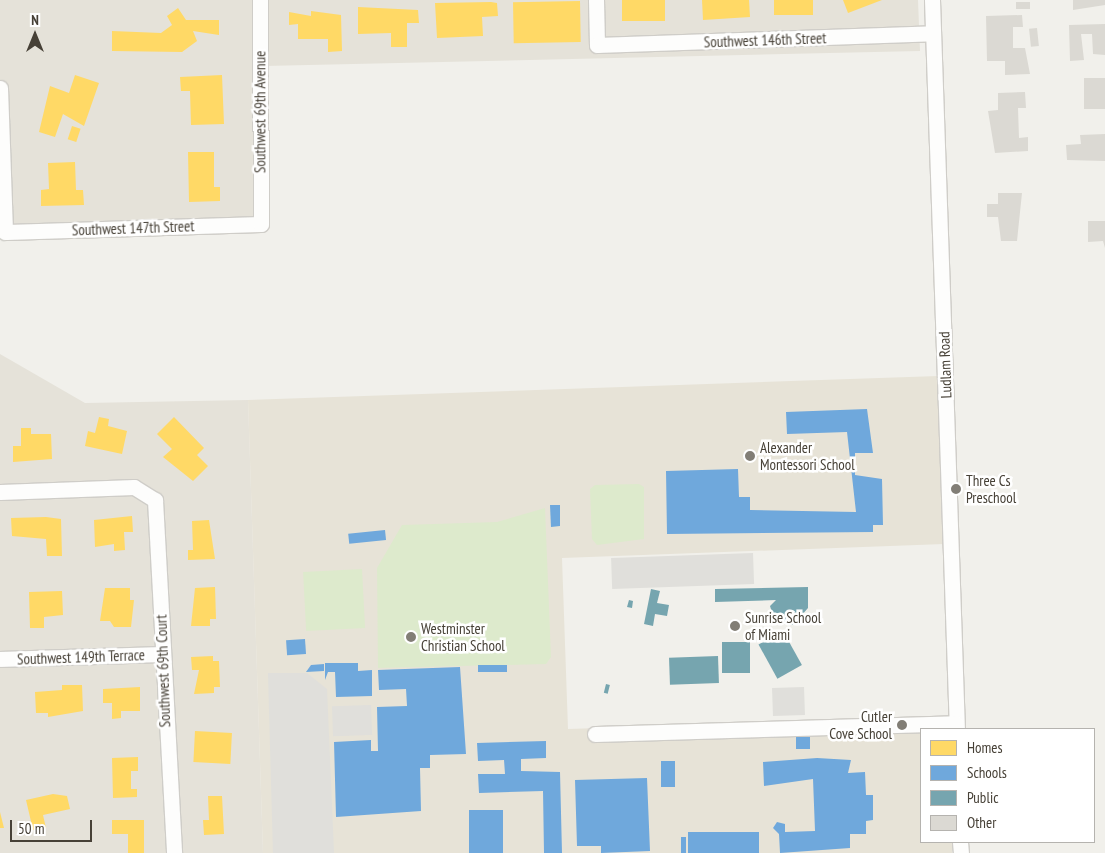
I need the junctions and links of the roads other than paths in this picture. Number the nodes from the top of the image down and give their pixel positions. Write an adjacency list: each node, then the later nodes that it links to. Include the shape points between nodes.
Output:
1 (260, 0): 6 (street, Southwest 69th Avenue)
2 (596, 0): 4 (street, Southwest 146th Street, via 597,44)
3 (932, 0): 4 (street, Ludlam Road)
4 (933, 33): 10 (street, Ludlam Road)
5 (0, 88): 6 (street, Southwest 147th Street, via 5,232)
6 (261, 224)
7 (0, 492): 8 (street, Southwest 69th Court, via 129,487 148,492 158,509)
8 (163, 654): 9 (street, Southwest 149th Terrace); 12 (street, Southwest 69th Court)
9 (0, 659)
10 (957, 726): 11 (street)
11 (595, 734)
12 (174, 853)

